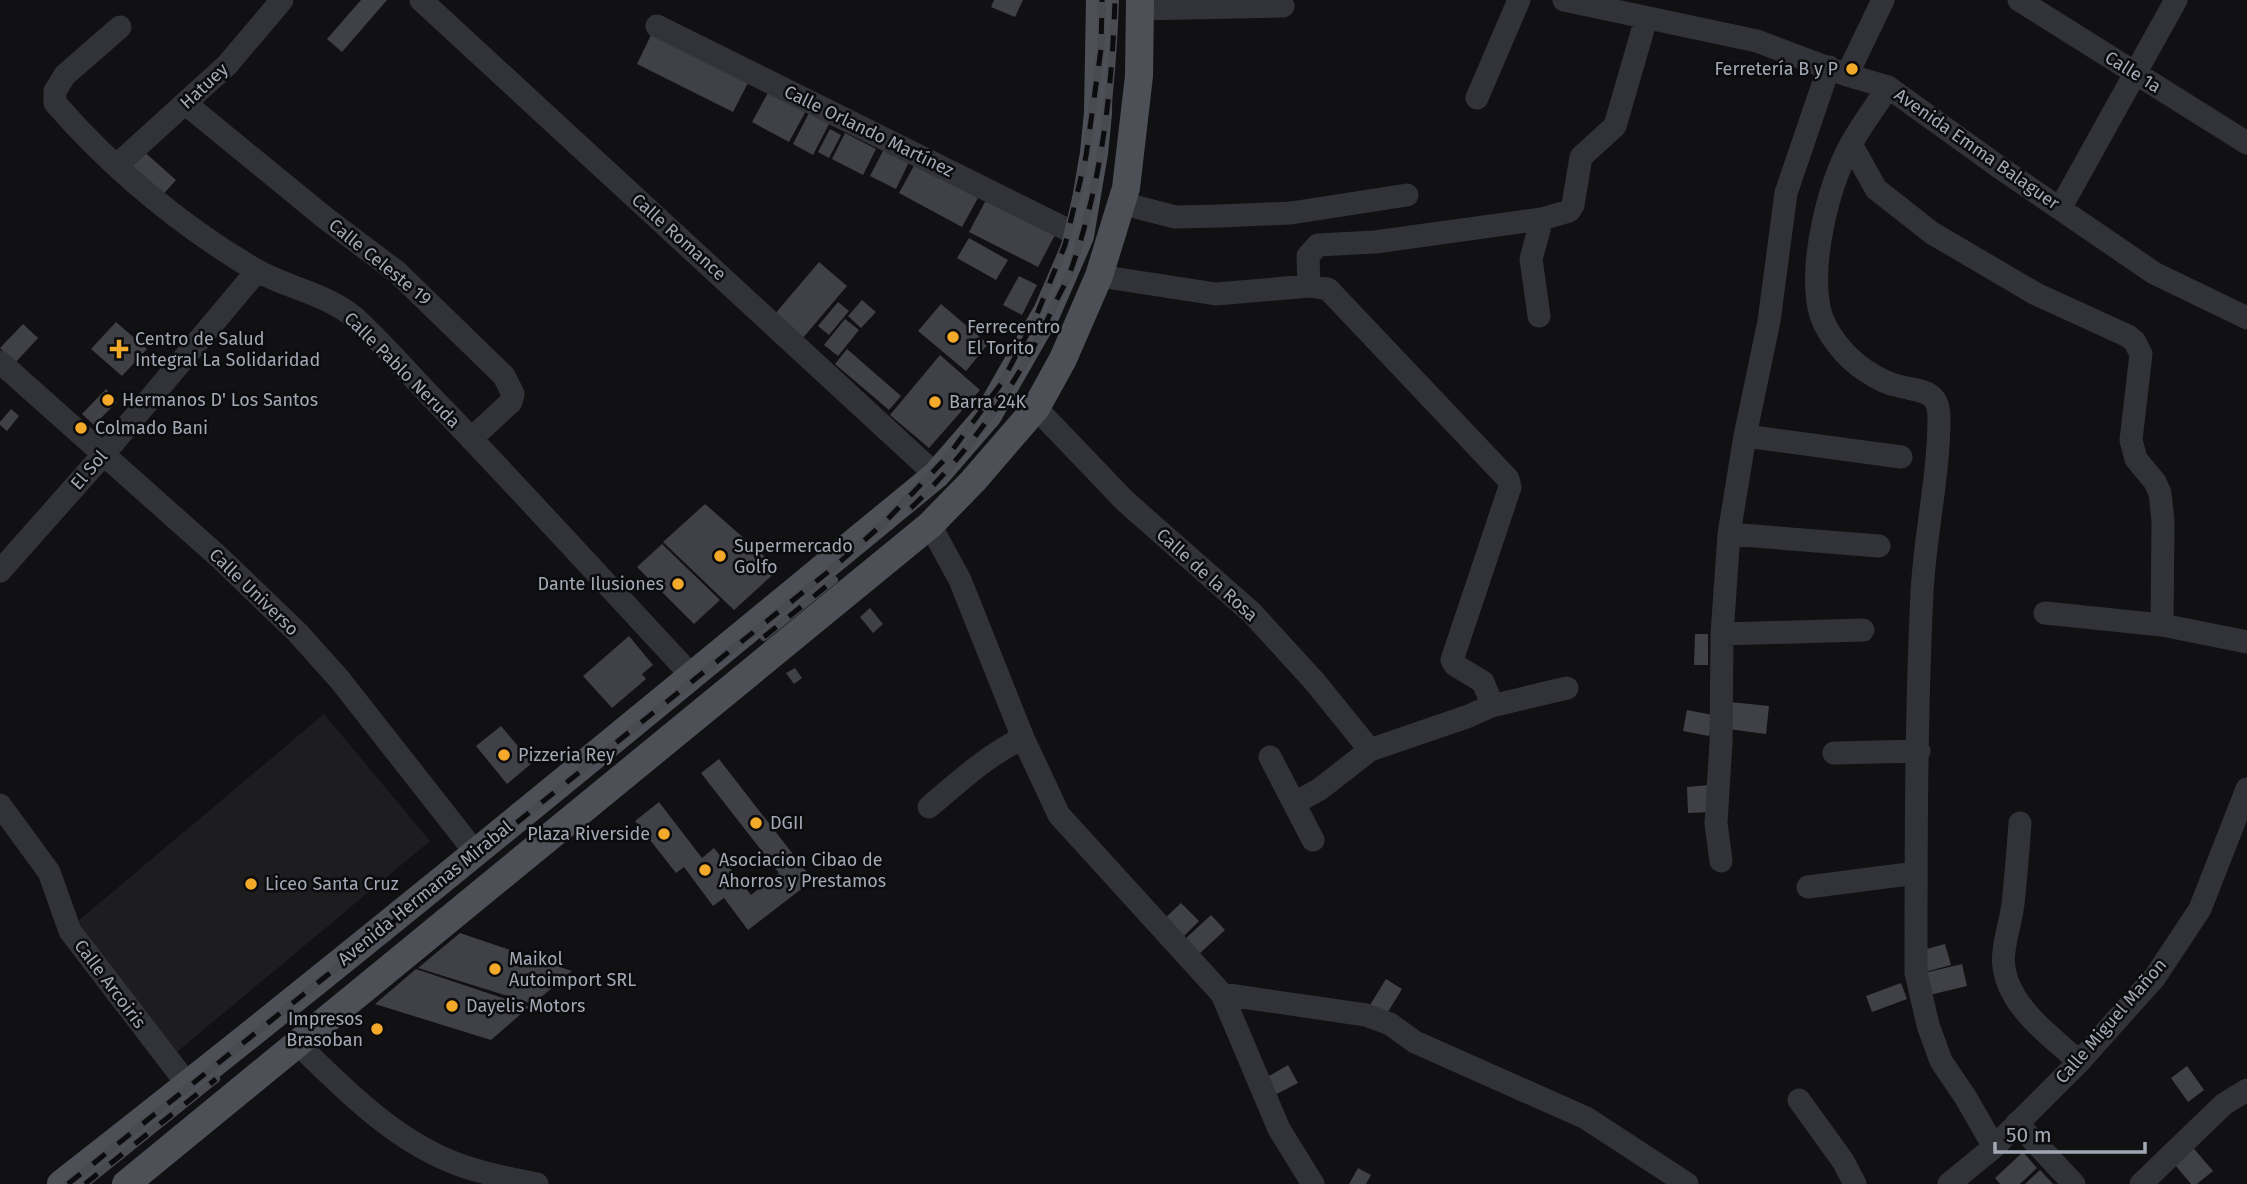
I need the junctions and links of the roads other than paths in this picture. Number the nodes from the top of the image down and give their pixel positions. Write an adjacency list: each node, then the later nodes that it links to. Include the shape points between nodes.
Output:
1 (282, 0): 18 (street, Hatuey, via 227,65)
2 (421, 0): 38 (street, Calle Romance)
3 (1100, 0): 26 (main road, Avenida Hermanas Mirabal, via 1097,126)
4 (1518, 0): 17 (street)
5 (1564, 0): 11 (street, Avenida Emma Balaguer)
6 (1883, 0): 14 (street)
7 (2019, 0): 15 (street, Calle 1a)
8 (2175, 0): 15 (street)
9 (1140, 4): 10 (street); 23 (main road, Avenida Hermanas Mirabal, via 1139,76)
10 (1283, 6)
11 (1646, 19): 14 (street, Avenida Emma Balaguer, via 1757,41); 25 (street, via 1615,125 1581,157 1569,211)
12 (657, 26): 26 (street, Calle Orlando Martínez)
13 (120, 27): 21 (street, Calle Pablo Neruda, via 65,75 55,91 55,103)
14 (1838, 71): 16 (street, Avenida Emma Balaguer); 34 (street, via 1786,193 1769,321)
15 (2135, 74): 19 (street, Calle 1a); 24 (street)
16 (1888, 87): 20 (street); 24 (street, Avenida Emma Balaguer)
17 (1477, 98)
18 (186, 104): 21 (street, Hatuey); 35 (street, Calle Celeste 19, via 397,272 504,376 513,394 511,402)
19 (2247, 143)
20 (1851, 144): 44 (street, via 1876,188 1932,233 2036,294 2128,336 2140,348 2131,440 2136,460 2160,493); 53 (street, via 1833,182 1822,228 1816,284 1819,310 1830,334 1864,370 1896,386 1926,392 1938,406 1922,589)
21 (117, 165): 27 (street, Calle Pablo Neruda, via 203,235)
22 (1407, 195): 23 (street, via 1292,213 1220,216 1175,217)
23 (1121, 203): 28 (main road, Avenida Hermanas Mirabal)
24 (2061, 207): 31 (street, Avenida Emma Balaguer, via 2154,273)
25 (1542, 219): 29 (street, via 1375,242 1318,245 1308,256); 30 (street, via 1531,258)
26 (1080, 236): 38 (main road, Avenida Hermanas Mirabal, via 1047,312 988,415)
27 (257, 271): 35 (street, Calle Pablo Neruda, via 353,316); 36 (street, El Sol)
28 (1099, 276): 29 (street, via 1216,294); 33 (main road, Avenida Hermanas Mirabal)
29 (1309, 286): 50 (street, via 1333,293 1510,480 1452,660 1485,684)
30 (1539, 316)
31 (2247, 318)
32 (0, 362): 36 (street, Calle Universo)
33 (1036, 408): 39 (main road, Avenida Hermanas Mirabal); 52 (street, Calle de la Rosa, via 1125,501 1252,613)
34 (1745, 436): 37 (street); 40 (street)
35 (471, 439): 48 (street, Calle Pablo Neruda)
36 (103, 455): 42 (street, El Sol); 62 (street, Calle Universo, via 297,632)
37 (1901, 457)
38 (936, 475): 48 (main road, Avenida Hermanas Mirabal)
39 (930, 526): 51 (street, via 960,580); 67 (main road, Avenida Hermanas Mirabal)
40 (1729, 534): 41 (street); 46 (street)
41 (1879, 546)
42 (0, 571)
43 (2045, 613): 44 (street)
44 (2162, 625): 47 (street)
45 (1863, 630): 46 (street)
46 (1722, 634): 63 (street, via 1716,823)
47 (2247, 642)
48 (692, 676): 62 (main road, Avenida Hermanas Mirabal)
49 (1567, 688): 50 (street)
50 (1490, 706): 52 (street)
51 (1023, 738): 59 (street, via 984,761); 66 (street, via 1059,815)
52 (1370, 750): 57 (street)
53 (1919, 751): 54 (street); 64 (street)
54 (1834, 753)
55 (1270, 757): 57 (street)
56 (2247, 789): 68 (street, Calle Miguel Mañon, via 2200,909 2155,977)
57 (1295, 803): 61 (street)
58 (0, 805): 69 (street, Calle Arcoiris, via 49,872 68,929)
59 (929, 807)
60 (2020, 823): 68 (street, via 2013,905 2002,950 2005,973 2029,1014)
61 (1313, 840)
62 (475, 852): 69 (main road, Avenida Hermanas Mirabal)
63 (1721, 861)
64 (1916, 873): 65 (street); 73 (street, via 1916,973 1928,1025 1941,1061)
65 (1808, 887)
66 (1222, 994): 78 (street, via 1279,1129); 79 (street, via 1366,1014 1415,1042 1586,1118)
67 (298, 1044): 74 (street, via 359,1104 426,1149 455,1164); 76 (main road, Avenida Hermanas Mirabal)
68 (2080, 1062): 72 (street, Calle Miguel Mañon)
69 (188, 1085): 75 (main road, Avenida Hermanas Mirabal)
70 (2247, 1090): 83 (street, via 2224,1104)
71 (1799, 1100): 80 (street)
72 (2017, 1123): 73 (street, Calle Miguel Mañon); 82 (street)
73 (1994, 1147): 81 (street, Calle Miguel Mañon)
74 (509, 1181): 77 (street)
75 (61, 1184)
76 (126, 1184)
77 (537, 1184)
78 (1313, 1184)
79 (1687, 1184)
80 (1855, 1184)
81 (1949, 1184)
82 (2074, 1184)
83 (2141, 1184)

